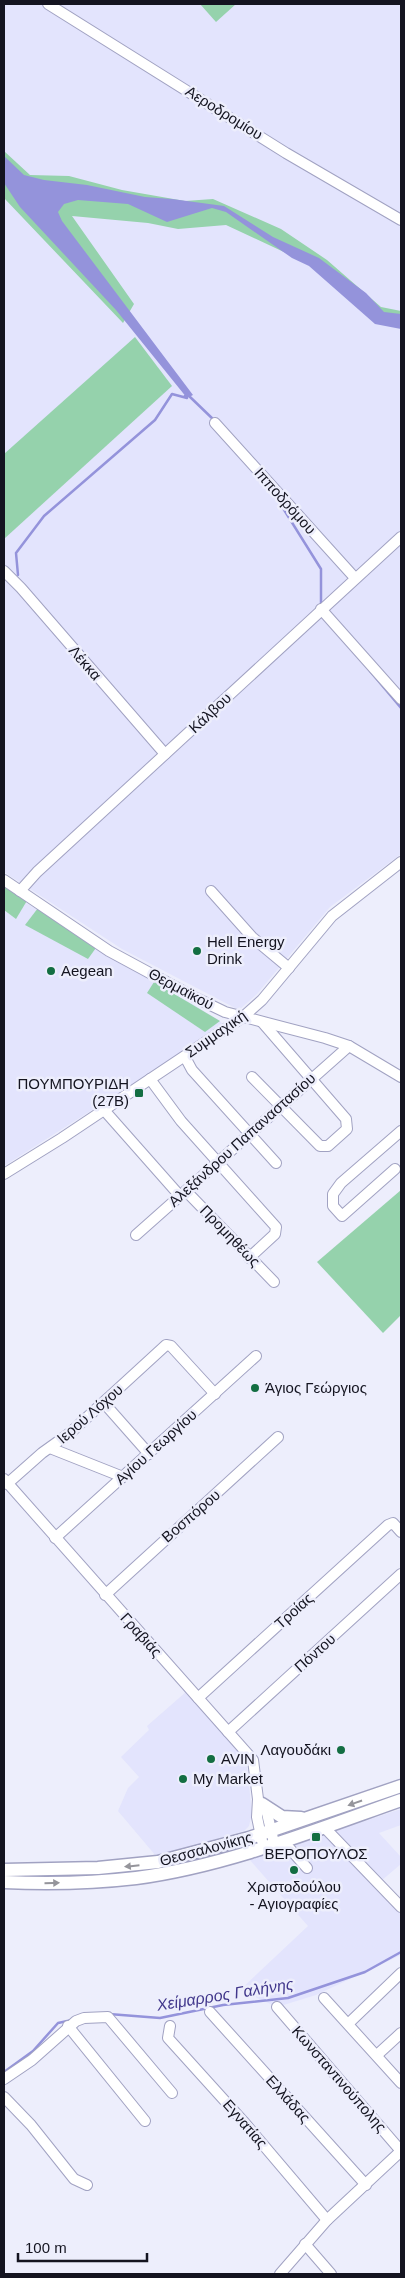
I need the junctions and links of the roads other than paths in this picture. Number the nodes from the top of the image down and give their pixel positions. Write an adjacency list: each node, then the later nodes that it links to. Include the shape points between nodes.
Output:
1 (48, 4): 2 (street, Αεροδρομίου, via 286,153)
2 (401, 220)
3 (215, 423): 6 (street, Ιπποδρόμου)
4 (401, 537): 6 (street, Κάλβου)
5 (4, 571): 9 (street, Λέκκα)
6 (355, 578): 7 (street, Κάλβου)
7 (321, 610): 8 (street); 9 (street, Κάλβου)
8 (401, 699)
9 (166, 754): 12 (street, Κάλβου)
10 (401, 862): 14 (street, Συμμαχική, via 332,916)
11 (4, 880): 12 (street, Θερμαϊκού)
12 (20, 891): 15 (street, Θερμαϊκού, via 109,951 196,998)
13 (211, 891): 14 (street, via 252,937)
14 (289, 968): 15 (street, Συμμαχική, via 262,1000)
15 (242, 1017): 16 (street, Θερμαϊκού); 18 (street, Συμμαχική)
16 (262, 1022): 17 (street, Θερμαϊκού); 21 (street)
17 (349, 1046): 20 (street, Θερμαϊκού); 21 (street, Αλεξάνδρου Παπαναστασίου)
18 (185, 1056): 22 (street, Συμμαχική); 26 (street, via 192,1070)
19 (252, 1077): 23 (street)
20 (401, 1077)
21 (313, 1078): 23 (street, Αλεξάνδρου Παπαναστασίου); 23 (street, via 346,1119 344,1132 328,1146 320,1146)
22 (150, 1079): 24 (street, Συμμαχική); 27 (street, via 181,1121)
23 (281, 1107): 26 (street, Αλεξάνδρου Παπαναστασίου)
24 (104, 1110): 30 (street, Συμμαχική); 31 (street, Προμηθέως)
25 (401, 1131): 29 (street, via 341,1183 333,1194 333,1206 342,1216)
26 (250, 1134): 27 (street, Αλεξάνδρου Παπαναστασίου); 28 (street)
27 (219, 1162): 31 (street, Αλεξάνδρου Παπαναστασίου); 33 (street, via 276,1227 276,1231)
28 (276, 1163)
29 (395, 1169)
30 (4, 1174)
31 (183, 1193): 32 (street, Αλεξάνδρου Παπαναστασίου); 33 (street, Προμηθέως)
32 (136, 1235)
33 (249, 1258): 34 (street, Προμηθέως)
34 (274, 1282)
35 (256, 1356): 36 (street, Αγίου Γεωργίου)
36 (215, 1394): 37 (street, Ιερού Λόχου, via 170,1346 166,1346); 40 (street, Αγίου Γεωργίου)
37 (104, 1403): 39 (street, Ιερού Λόχου); 40 (street)
38 (278, 1438): 46 (street, Βοσπόρου)
39 (50, 1448): 41 (street); 42 (street, Ιερού Λόχου)
40 (149, 1454): 41 (street, Αγίου Γεωργίου)
41 (123, 1477): 44 (street, Αγίου Γεωργίου)
42 (6, 1482): 44 (street, Γραβιάς)
43 (401, 1532): 47 (street, Τροίας, via 390,1523)
44 (55, 1538): 46 (street, Γραβιάς)
45 (401, 1574): 48 (street, Πόντου)
46 (105, 1595): 47 (street, Γραβιάς)
47 (198, 1698): 48 (street, Γραβιάς)
48 (228, 1732): 51 (street, Γραβιάς, via 253,1760)
49 (401, 1786): 52 (main road, Θεσσαλονίκης, one-way to 52)
50 (401, 1800): 53 (main road, Θεσσαλονίκης)
51 (260, 1802): 52 (main road, via 282,1817); 54 (street, Γραβιάς)
52 (310, 1818): 54 (main road, Θεσσαλονίκης)
53 (324, 1827): 54 (main road, Θεσσαλονίκης); 58 (street)
54 (270, 1839): 55 (street); 56 (main road, Θεσσαλονίκης, one-way to 56, via 147,1864); 57 (main road, Θεσσαλονίκης, one-way to 54, via 137,1878 197,1865)
55 (307, 1868)
56 (4, 1870)
57 (4, 1882)
58 (401, 1907)
59 (401, 1973): 63 (street)
60 (324, 1998): 63 (street)
61 (277, 2007): 73 (street, Κωνσταντινούπολης)
62 (210, 2012): 75 (street, Ελλάδας)
63 (349, 2023): 67 (street)
64 (68, 2026): 68 (street, via 32,2060); 70 (street, via 84,2018 108,2017); 72 (street)
65 (170, 2026): 76 (street, Εγνατίας, via 168,2038)
66 (401, 2033): 67 (street)
67 (376, 2054): 69 (street)
68 (4, 2079)
69 (401, 2083)
70 (172, 2093)
71 (4, 2097): 74 (street, via 74,2179)
72 (146, 2121)
73 (401, 2151): 75 (street)
74 (87, 2185)
75 (366, 2186): 76 (street)
76 (327, 2220): 77 (street)
77 (305, 2244): 78 (street); 79 (street)
78 (280, 2274)
79 (331, 2274)

